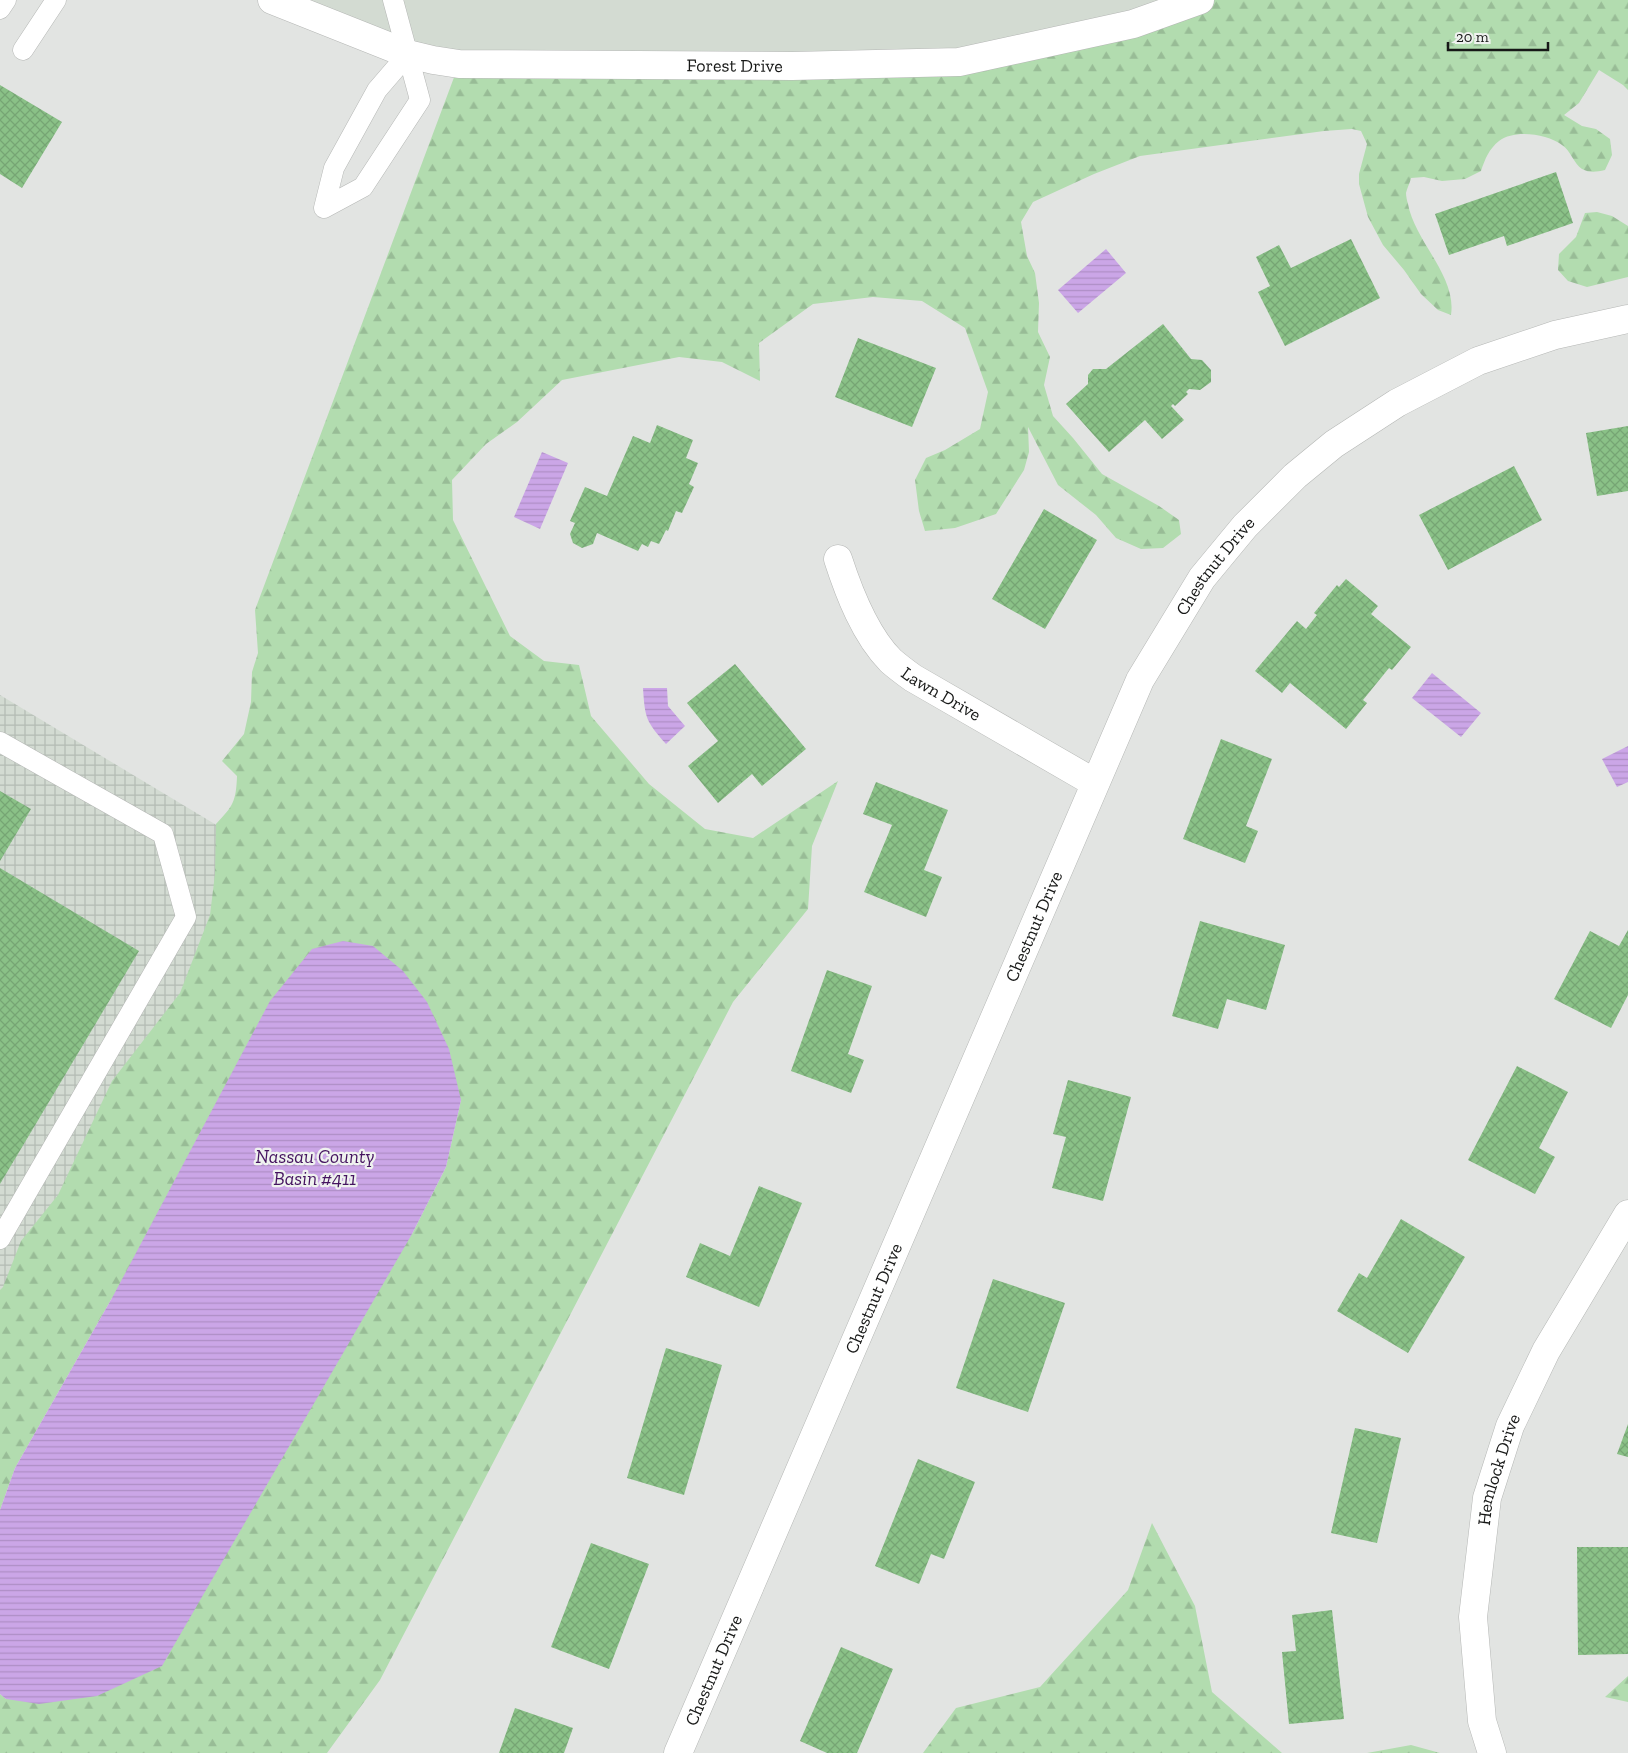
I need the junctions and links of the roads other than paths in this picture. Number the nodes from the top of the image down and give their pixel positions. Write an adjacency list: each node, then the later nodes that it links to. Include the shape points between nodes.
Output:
1 (6, 0): 6 (lane)
2 (56, 0): 7 (lane)
3 (272, 0): 8 (street, Forest Drive)
4 (393, 0): 8 (lane)
5 (1200, 0): 8 (street, Forest Drive, via 1133,24 959,62 792,66 459,64)
6 (0, 9)
7 (23, 50)
8 (408, 54): 8 (lane, via 377,90 334,168 324,208 363,187 420,100)
9 (1628, 319): 12 (street, Chestnut Drive, via 1556,335 1478,360 1397,403 1334,444 1295,476 1245,526 1202,578 1140,680)
10 (838, 559): 12 (street, Lawn Drive, via 852,600 891,661 913,678)
11 (0, 742): 14 (lane, via 163,834 186,918)
12 (1095, 783): 15 (street, Chestnut Drive)
13 (1628, 1214): 16 (street, Hemlock Drive, via 1546,1351 1510,1426 1487,1498 1473,1617 1482,1721)
14 (0, 1239)
15 (678, 1753)
16 (1492, 1753)

